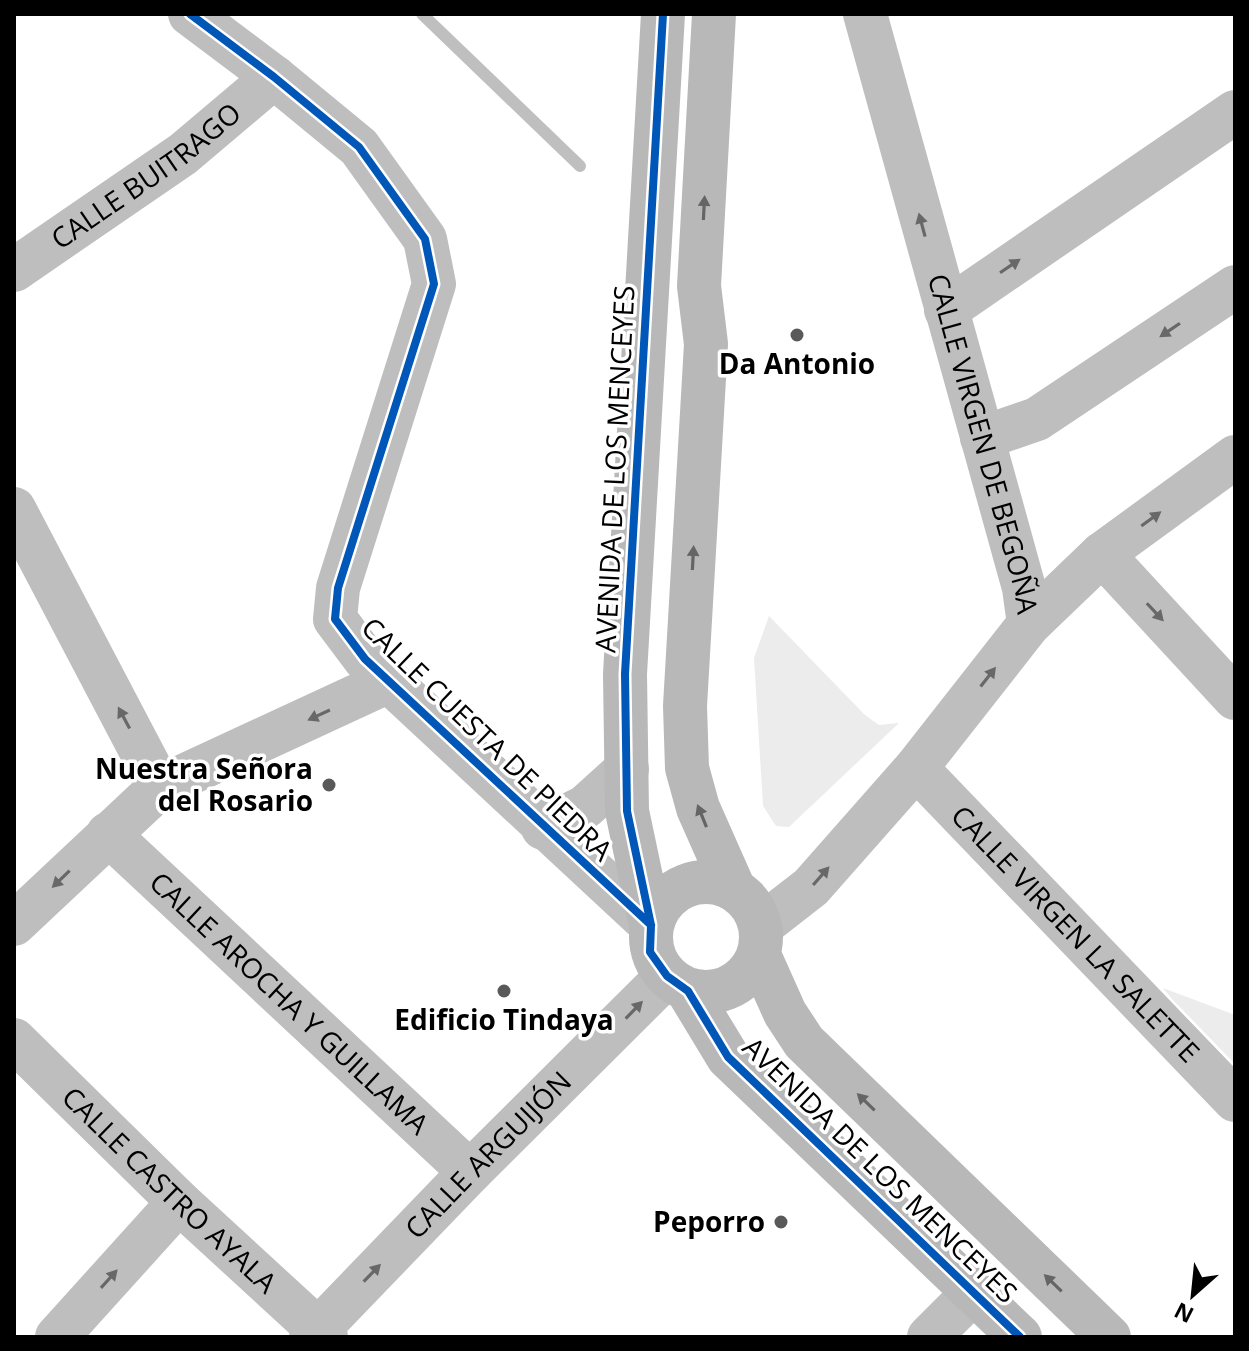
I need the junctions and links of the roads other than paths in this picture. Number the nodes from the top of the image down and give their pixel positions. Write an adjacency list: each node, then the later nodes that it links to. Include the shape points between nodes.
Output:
1 (190, 14): 5 (street, CALLE CUESTA DE PIEDRA)
2 (663, 14): 18 (main road, AVENIDA DE LOS MENCEYES, via 625,674)
3 (714, 14): 22 (main road, one-way to 3, via 698,808 687,768 685,706 706,344 699,286)
4 (865, 14): 9 (street, CALLE VIRGEN DE BEGOÑA, one-way to 4)
5 (274, 77): 7 (street, CALLE BUITRAGO, via 183,154); 15 (street, CALLE CUESTA DE PIEDRA, via 359,147 425,239 434,284 338,588 335,619)
6 (1235, 112): 9 (street, one-way to 6)
7 (14, 270)
8 (1235, 287): 10 (street, one-way to 10, via 1037,419)
9 (946, 310): 10 (street, CALLE VIRGEN DE BEGOÑA)
10 (982, 438): 14 (street, CALLE VIRGEN DE BEGOÑA)
11 (1235, 457): 13 (street, one-way to 11)
12 (14, 509): 19 (street, one-way to 12)
13 (1102, 554): 14 (street); 16 (street, one-way to 16)
14 (1029, 624): 17 (street, CALLE VIRGEN DE BEGOÑA, one-way to 14)
15 (389, 681): 19 (street, one-way to 19); 20 (street, CALLE CUESTA DE PIEDRA)
16 (1235, 698)
17 (916, 768): 25 (street, CALLE VIRGEN DE BEGOÑA, one-way to 17); 28 (street, CALLE VIRGEN LA SALETTE)
18 (627, 769): 20 (street, via 585,807); 24 (main road, AVENIDA DE LOS MENCEYES, via 627,811)
19 (160, 787): 21 (street)
20 (543, 828): 24 (street, CALLE CUESTA DE PIEDRA)
21 (108, 834): 23 (street, one-way to 23); 29 (street, CALLE AROCHA Y GUILLAMA)
22 (733, 887): 24 (main road, via 707,880 681,886 661,902); 25 (main road, via 752,905)
23 (14, 924)
24 (651, 925): 26 (main road, via 650,952)
25 (760, 941): 26 (main road, via 744,978 720,991); 36 (main road, AVENIDA DE LOS MENCEYES, one-way to 25, via 804,1042 785,1013)
26 (677, 983): 29 (street, CALLE ARGUIJÓN, one-way to 26); 31 (main road, AVENIDA DE LOS MENCEYES, via 728,1057)
27 (14, 1040): 30 (street, CALLE CASTRO AYALA)
28 (1235, 1100)
29 (470, 1172): 32 (street, CALLE ARGUIJÓN, one-way to 29)
30 (179, 1202): 32 (street, CALLE CASTRO AYALA); 33 (street, one-way to 30)
31 (974, 1292): 34 (street); 35 (main road, AVENIDA DE LOS MENCEYES)
32 (318, 1335)
33 (57, 1337)
34 (929, 1337)
35 (1020, 1337)
36 (1109, 1337)

